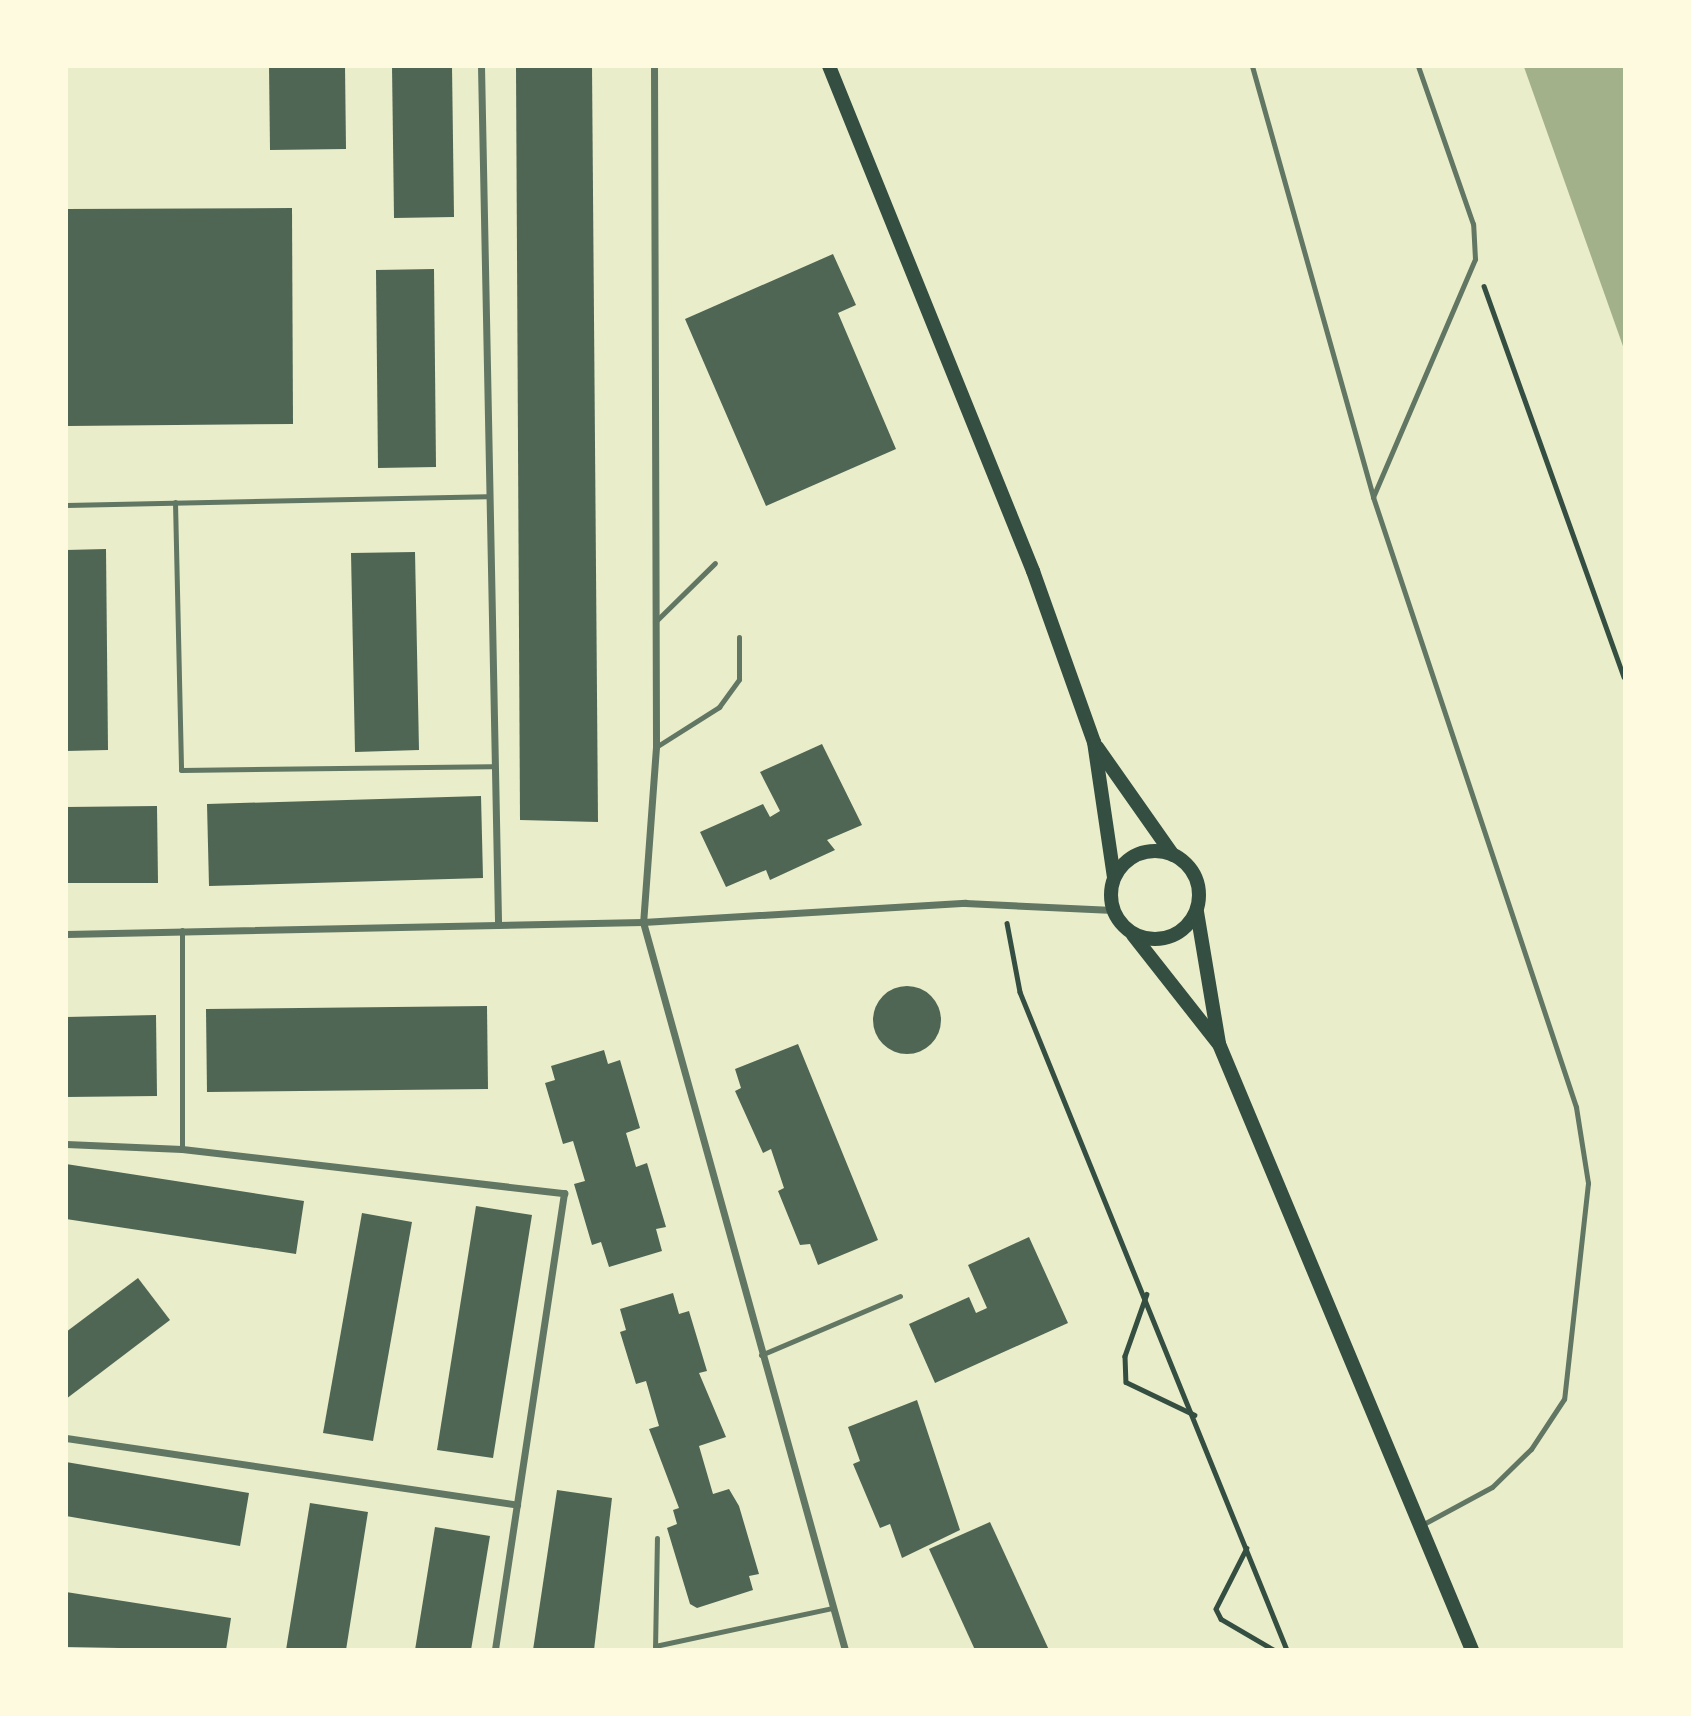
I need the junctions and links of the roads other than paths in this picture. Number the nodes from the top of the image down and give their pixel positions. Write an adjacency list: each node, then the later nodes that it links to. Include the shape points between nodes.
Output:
1 (481, 66): 6 (street)
2 (654, 66): 11 (street)
3 (829, 66): 13 (main road, via 1033,571)
4 (1252, 66): 7 (lane)
5 (1418, 66): 7 (lane, via 1473,224 1475,259)
6 (487, 496): 8 (lane); 15 (street)
7 (1373, 497): 32 (lane, via 1576,1107 1588,1183 1564,1399 1531,1449 1492,1487)
8 (175, 502): 9 (lane); 15 (lane, via 181,770)
9 (66, 505)
10 (715, 563): 11 (lane)
11 (654, 622): 14 (street)
12 (739, 637): 14 (lane, via 739,679 719,707)
13 (1094, 742): 16 (main road); 17 (main road)
14 (656, 747): 20 (street)
15 (492, 766): 21 (street)
16 (1173, 855): 17 (main road, via 1145,852); 19 (main road, via 1193,872)
17 (1114, 878): 18 (main road)
18 (1113, 910): 20 (street, via 1003,902); 23 (main road)
19 (1196, 912): 23 (main road, via 1178,933 1161,939); 25 (main road)
20 (643, 922): 21 (street); 29 (street)
21 (498, 923): 22 (street)
22 (182, 930): 24 (street); 27 (lane)
23 (1131, 933): 25 (main road)
24 (66, 934)
25 (1219, 1044): 32 (main road)
26 (66, 1143): 27 (street)
27 (182, 1149): 31 (street, via 564,1193)
28 (900, 1296): 29 (lane)
29 (761, 1356): 34 (street)
30 (66, 1438): 31 (street)
31 (517, 1505): 36 (street)
32 (1420, 1526): 38 (main road)
33 (657, 1538): 35 (lane)
34 (833, 1608): 35 (lane); 37 (street)
35 (655, 1648)
36 (495, 1650)
37 (845, 1650)
38 (1472, 1650)

